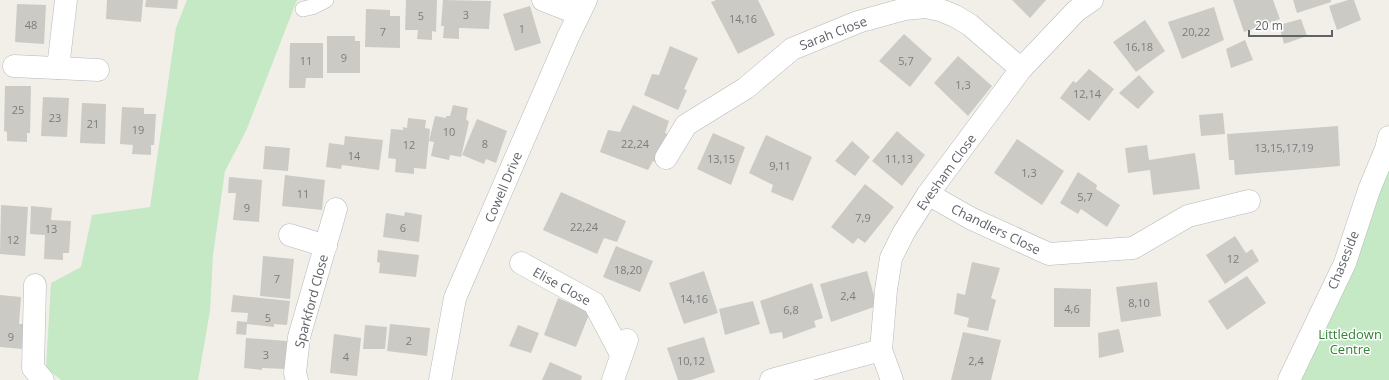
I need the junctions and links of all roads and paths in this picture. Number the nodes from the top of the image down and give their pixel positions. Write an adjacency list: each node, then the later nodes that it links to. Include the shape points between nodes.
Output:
1 (66, 0): 8 (street)
2 (326, 0): 6 (lane)
3 (544, 0): 5 (street)
4 (1092, 0): 9 (street, Evesham Close, via 1076,11)
5 (583, 7): 23 (street, Cowell Drive, via 455,298)
6 (303, 9)
7 (14, 66): 8 (street)
8 (58, 68): 10 (street)
9 (1021, 69): 12 (street, Sarah Close, via 970,25 955,16 925,7 905,9 858,22 792,49 746,88 686,125); 13 (street, Evesham Close)
10 (98, 70)
11 (1389, 137): 27 (street, Chaseside, via 1368,190 1345,263)
12 (666, 158)
13 (928, 194): 14 (street, Chandlers Close, via 972,219 1049,254 1133,248 1188,216); 20 (street, Evesham Close, via 891,258)
14 (1249, 201)
15 (336, 209): 17 (street, Sparkford Close)
16 (290, 235): 17 (street, Sparkford Close)
17 (326, 246): 22 (street, Sparkford Close, via 299,336 294,372)
18 (521, 263): 24 (street, Elise Close, via 594,303 625,345)
19 (35, 285): 21 (street, via 33,368)
20 (881, 350): 25 (street); 26 (street, Evesham Close)
21 (43, 380)
22 (297, 380)
23 (440, 380)
24 (613, 380)
25 (771, 380)
26 (892, 380)
27 (1289, 380)

